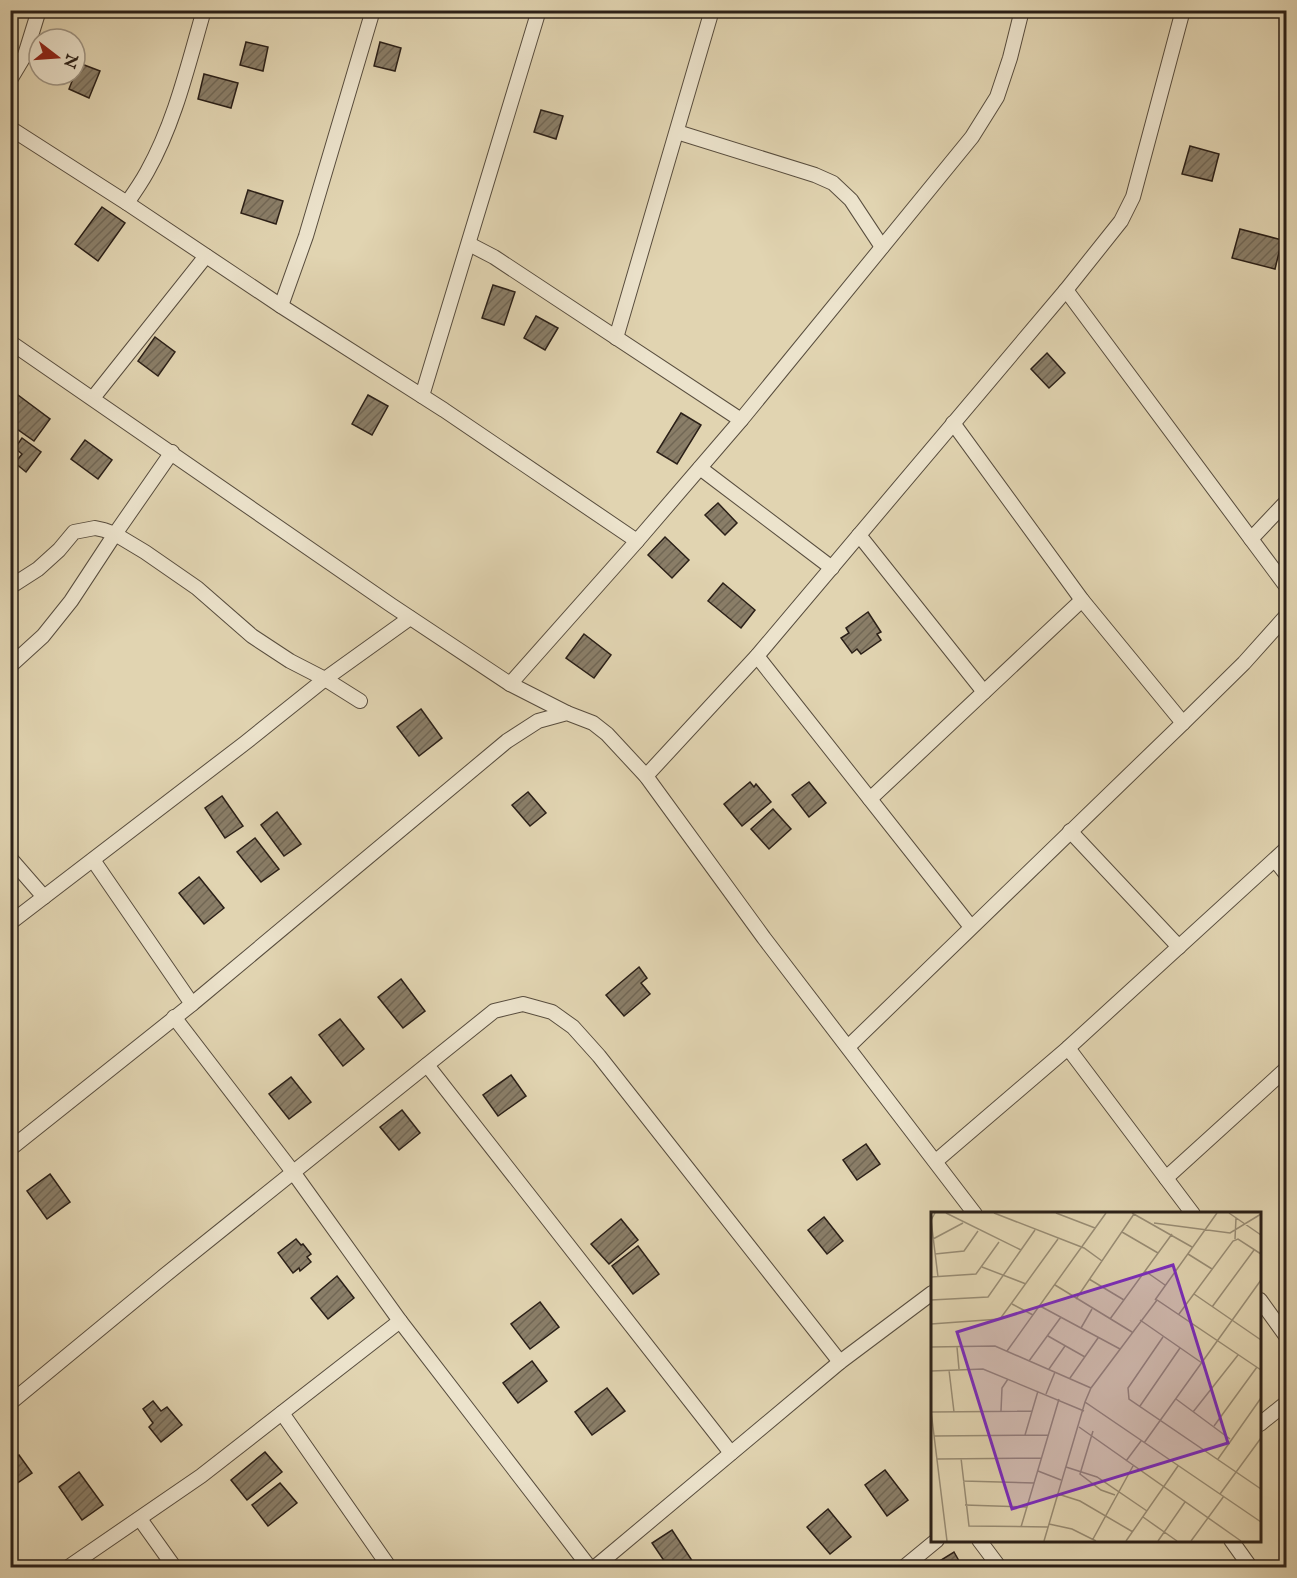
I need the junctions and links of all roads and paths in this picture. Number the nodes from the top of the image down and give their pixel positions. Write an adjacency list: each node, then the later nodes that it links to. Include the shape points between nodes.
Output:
1 (39, 10): 8 (street, via 25,55)
2 (204, 10): 11 (street, via 165,136)
3 (373, 10): 16 (street, via 306,236)
4 (539, 10): 12 (street)
5 (712, 10): 10 (street)
6 (1022, 10): 13 (street, via 997,97 972,137)
7 (1183, 10): 15 (street, via 1133,197 1121,221)
8 (10, 80)
9 (10, 128): 11 (street)
10 (677, 132): 13 (street, via 833,183 851,200); 17 (street)
11 (127, 203): 14 (street)
12 (469, 244): 17 (street); 19 (street)
13 (882, 247): 21 (street)
14 (206, 256): 16 (street); 20 (street)
15 (1066, 290): 22 (street); 28 (street)
16 (281, 306): 19 (street)
17 (616, 338): 21 (street)
18 (10, 342): 20 (street)
19 (422, 396): 29 (street)
20 (93, 398): 23 (street)
21 (741, 420): 24 (street)
22 (953, 423): 27 (street); 33 (street)
23 (172, 452): 26 (street); 35 (street)
24 (700, 468): 29 (street); 30 (street)
25 (1287, 502): 28 (street)
26 (115, 534): 32 (street, via 95,528 74,532 38,569); 37 (street, via 71,601); 38 (street, via 197,588 252,636)
27 (859, 535): 30 (street); 40 (street)
28 (1251, 539): 31 (street)
29 (638, 541): 39 (street)
30 (832, 568): 36 (street)
31 (1287, 586)
32 (10, 587)
33 (1082, 600): 40 (street); 43 (street)
34 (1287, 616): 43 (street)
35 (410, 618): 38 (street); 39 (street)
36 (757, 656): 44 (street); 45 (street)
37 (10, 666)
38 (325, 679): 41 (street); 49 (street)
39 (510, 684): 42 (street)
40 (984, 692): 45 (street)
41 (360, 701)
42 (567, 713): 44 (street, via 593,723 607,734); 56 (street, via 538,721 507,741)
43 (1183, 723): 46 (street)
44 (646, 776): 58 (street)
45 (870, 799): 54 (street)
46 (1070, 831): 54 (street); 55 (street)
47 (1287, 849): 50 (street)
48 (10, 858): 52 (street)
49 (93, 860): 52 (street); 56 (street)
50 (1275, 860): 51 (street); 55 (street)
51 (1287, 874)
52 (44, 897): 53 (street)
53 (10, 923)
54 (971, 927): 58 (street)
55 (1179, 947): 59 (street)
56 (192, 1004): 57 (street)
57 (174, 1017): 62 (street); 64 (street)
58 (848, 1047): 63 (street)
59 (1068, 1048): 63 (street); 65 (street)
60 (427, 1065): 64 (street); 72 (street, via 494,1011 523,1004 552,1012 573,1027); 77 (street)
61 (1287, 1069): 65 (street)
62 (10, 1149)
63 (936, 1161): 66 (street)
64 (293, 1172): 70 (street); 73 (street)
65 (1166, 1178): 67 (street)
66 (974, 1212)
67 (1192, 1212)
68 (931, 1294): 72 (street)
69 (1261, 1301): 71 (street)
70 (400, 1321): 75 (street); 85 (street)
71 (1287, 1336)
72 (840, 1362): 77 (street)
73 (10, 1403)
74 (1287, 1403): 76 (street)
75 (282, 1413): 78 (street); 84 (street)
76 (1261, 1423)
77 (731, 1453): 85 (street)
78 (141, 1519): 82 (street); 83 (street)
79 (935, 1542): 86 (street)
80 (980, 1542): 87 (street)
81 (1232, 1542): 88 (street)
82 (67, 1568)
83 (175, 1568)
84 (390, 1568)
85 (592, 1568)
86 (903, 1568)
87 (1000, 1568)
88 (1251, 1568)

